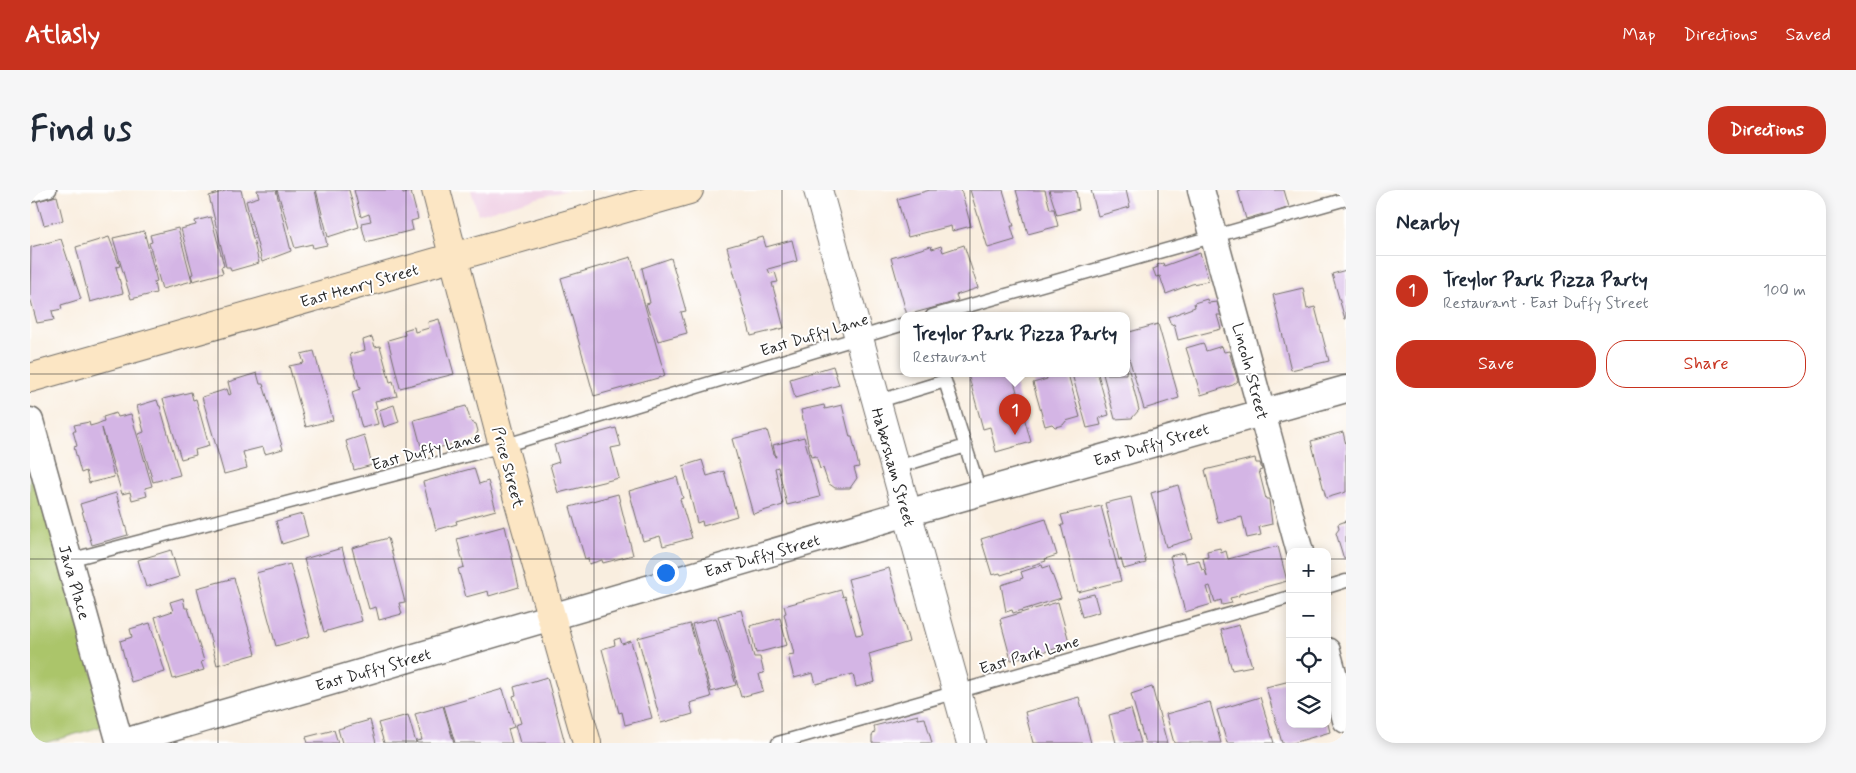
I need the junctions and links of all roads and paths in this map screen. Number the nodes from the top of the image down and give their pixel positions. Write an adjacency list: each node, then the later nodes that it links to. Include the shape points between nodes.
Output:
1 (50, 190): 6 (lane)
2 (436, 190): 9 (main road, Price Street)
3 (689, 190): 9 (main road, East Henry Street)
4 (818, 190): 12 (street, Habersham Street)
5 (1201, 190): 8 (street, Lincoln Street)
6 (30, 196)
7 (1346, 199): 8 (lane)
8 (1214, 237): 10 (lane); 17 (street, Lincoln Street)
9 (454, 257): 14 (main road, East Henry Street); 19 (main road, Price Street)
10 (946, 312)
11 (900, 325): 12 (lane, East Duffy Lane)
12 (858, 337): 16 (street, Habersham Street); 19 (lane, East Duffy Lane)
13 (944, 377): 16 (lane); 20 (lane)
14 (30, 378)
15 (1346, 389): 17 (street, East Duffy Street)
16 (876, 402): 21 (street, Habersham Street)
17 (1262, 413): 22 (street, East Duffy Street); 24 (street, Lincoln Street)
18 (30, 421): 25 (street, Java Place)
19 (503, 446): 25 (lane, East Duffy Lane); 29 (main road, Price Street)
20 (966, 446): 21 (lane); 22 (lane)
21 (894, 468): 23 (street, Habersham Street)
22 (980, 492): 23 (street, East Duffy Street)
23 (907, 513): 29 (street, East Duffy Street); 31 (street, Habersham Street)
24 (1299, 548)
25 (69, 560): 33 (street, Java Place)
26 (1346, 581): 27 (lane)
27 (1331, 585)
28 (1286, 598): 31 (lane, East Park Lane)
29 (552, 616): 33 (street, East Duffy Street); 34 (main road, Price Street)
30 (1331, 666): 32 (street)
31 (956, 691): 35 (lane, East Park Lane); 36 (street, Habersham Street)
32 (1346, 720)
33 (121, 743)
34 (587, 743)
35 (778, 743)
36 (971, 743)

